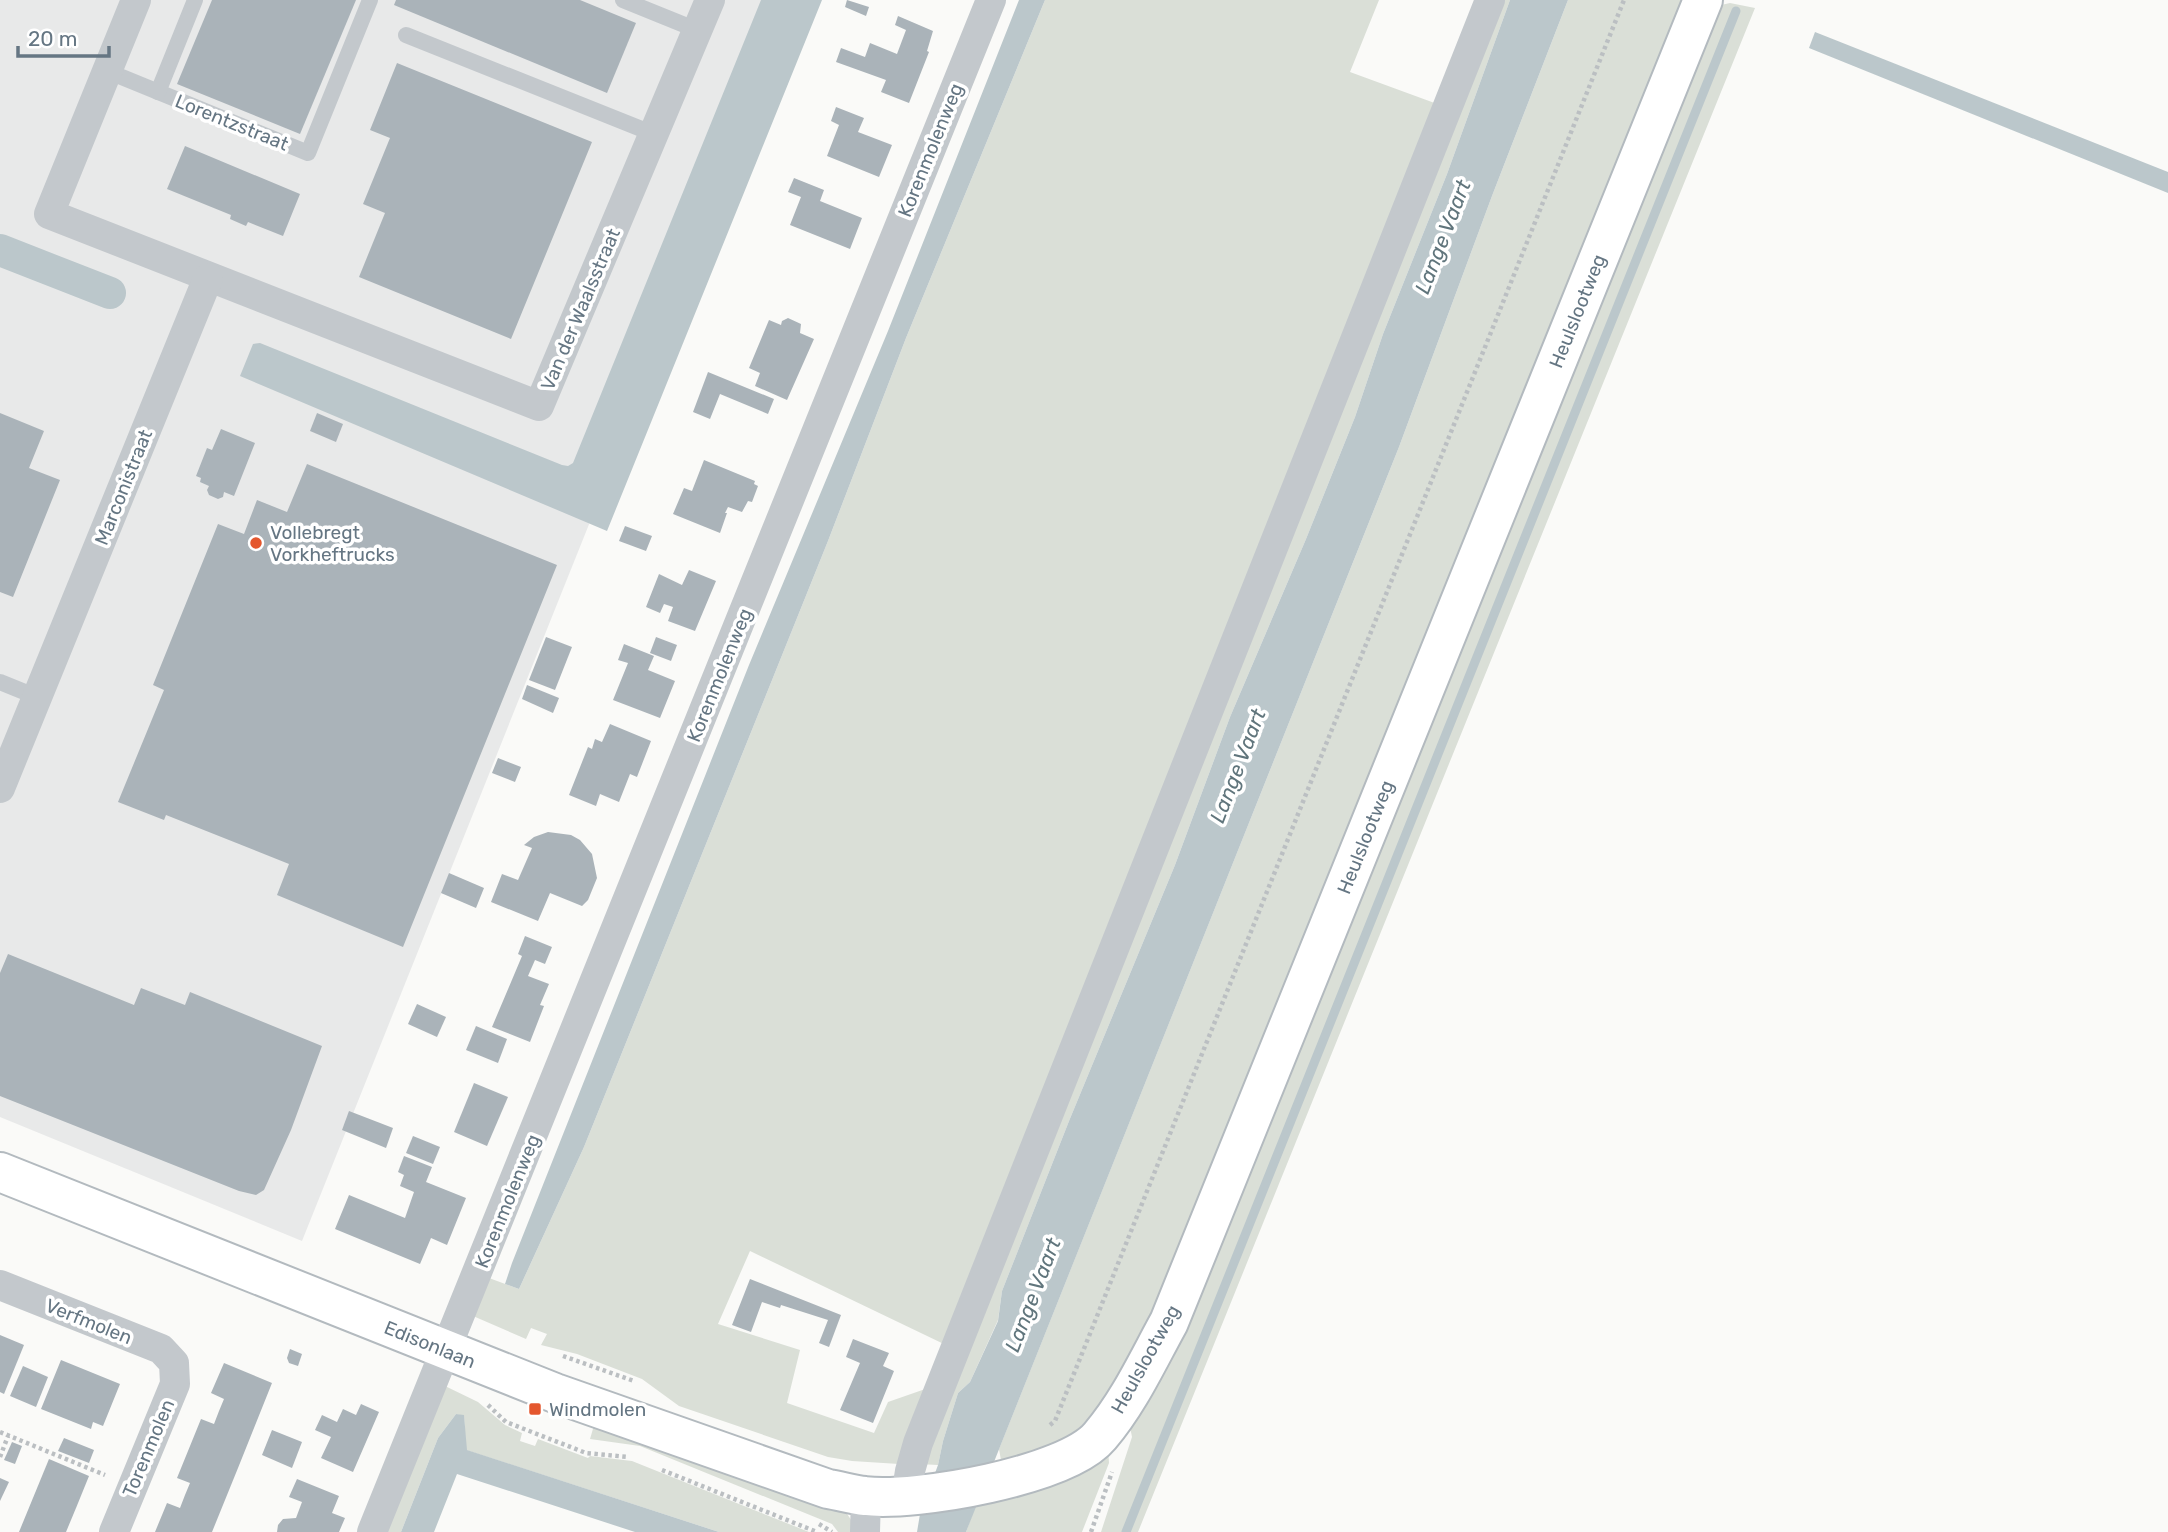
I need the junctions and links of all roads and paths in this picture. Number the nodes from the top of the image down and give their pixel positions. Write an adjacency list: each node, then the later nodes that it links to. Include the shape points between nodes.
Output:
1 (136, 0): 12 (street)
2 (195, 0): 13 (lane, Lorentzstraat)
3 (370, 0): 13 (lane, Lorentzstraat, via 308,153)
4 (623, 0): 10 (lane)
5 (710, 0): 10 (street, Van der Waalsstraat)
6 (991, 0): 21 (street, Korenmolenweg)
7 (1490, 0): 31 (street, via 918,1443)
8 (1624, 0): 24 (path, via 1055,1421)
9 (1703, 0): 31 (street, Heulslootweg, via 1169,1322 1098,1439 1072,1456 1016,1478)
10 (697, 30): 14 (street, Van der Waalsstraat)
11 (406, 35): 14 (lane)
12 (107, 71): 13 (lane, Lorentzstraat); 15 (street, via 49,214)
13 (158, 92)
14 (654, 134): 15 (street, Van der Waalsstraat, via 539,406)
15 (208, 278): 17 (street, Marconistraat)
16 (0, 682): 17 (lane)
17 (37, 697): 18 (street, Marconistraat)
18 (0, 788)
19 (0, 1172): 21 (street, Edisonlaan)
20 (0, 1285): 22 (street, Verfmolen, via 161,1349)
21 (446, 1351): 32 (street, Edisonlaan, via 828,1489); 34 (street)
22 (174, 1363): 30 (street, Torenmolen, via 175,1384)
23 (480, 1399): 28 (path, via 506,1422 523,1429 586,1453)
24 (1045, 1429)
25 (0, 1432): 26 (path)
26 (8, 1436): 27 (path); 30 (path)
27 (0, 1457)
28 (634, 1459)
29 (659, 1469): 35 (path)
30 (132, 1486): 33 (street, Torenmolen)
31 (906, 1496): 32 (street, Heulslootweg)
32 (866, 1514)
33 (114, 1532)
34 (372, 1532)
35 (817, 1532)

